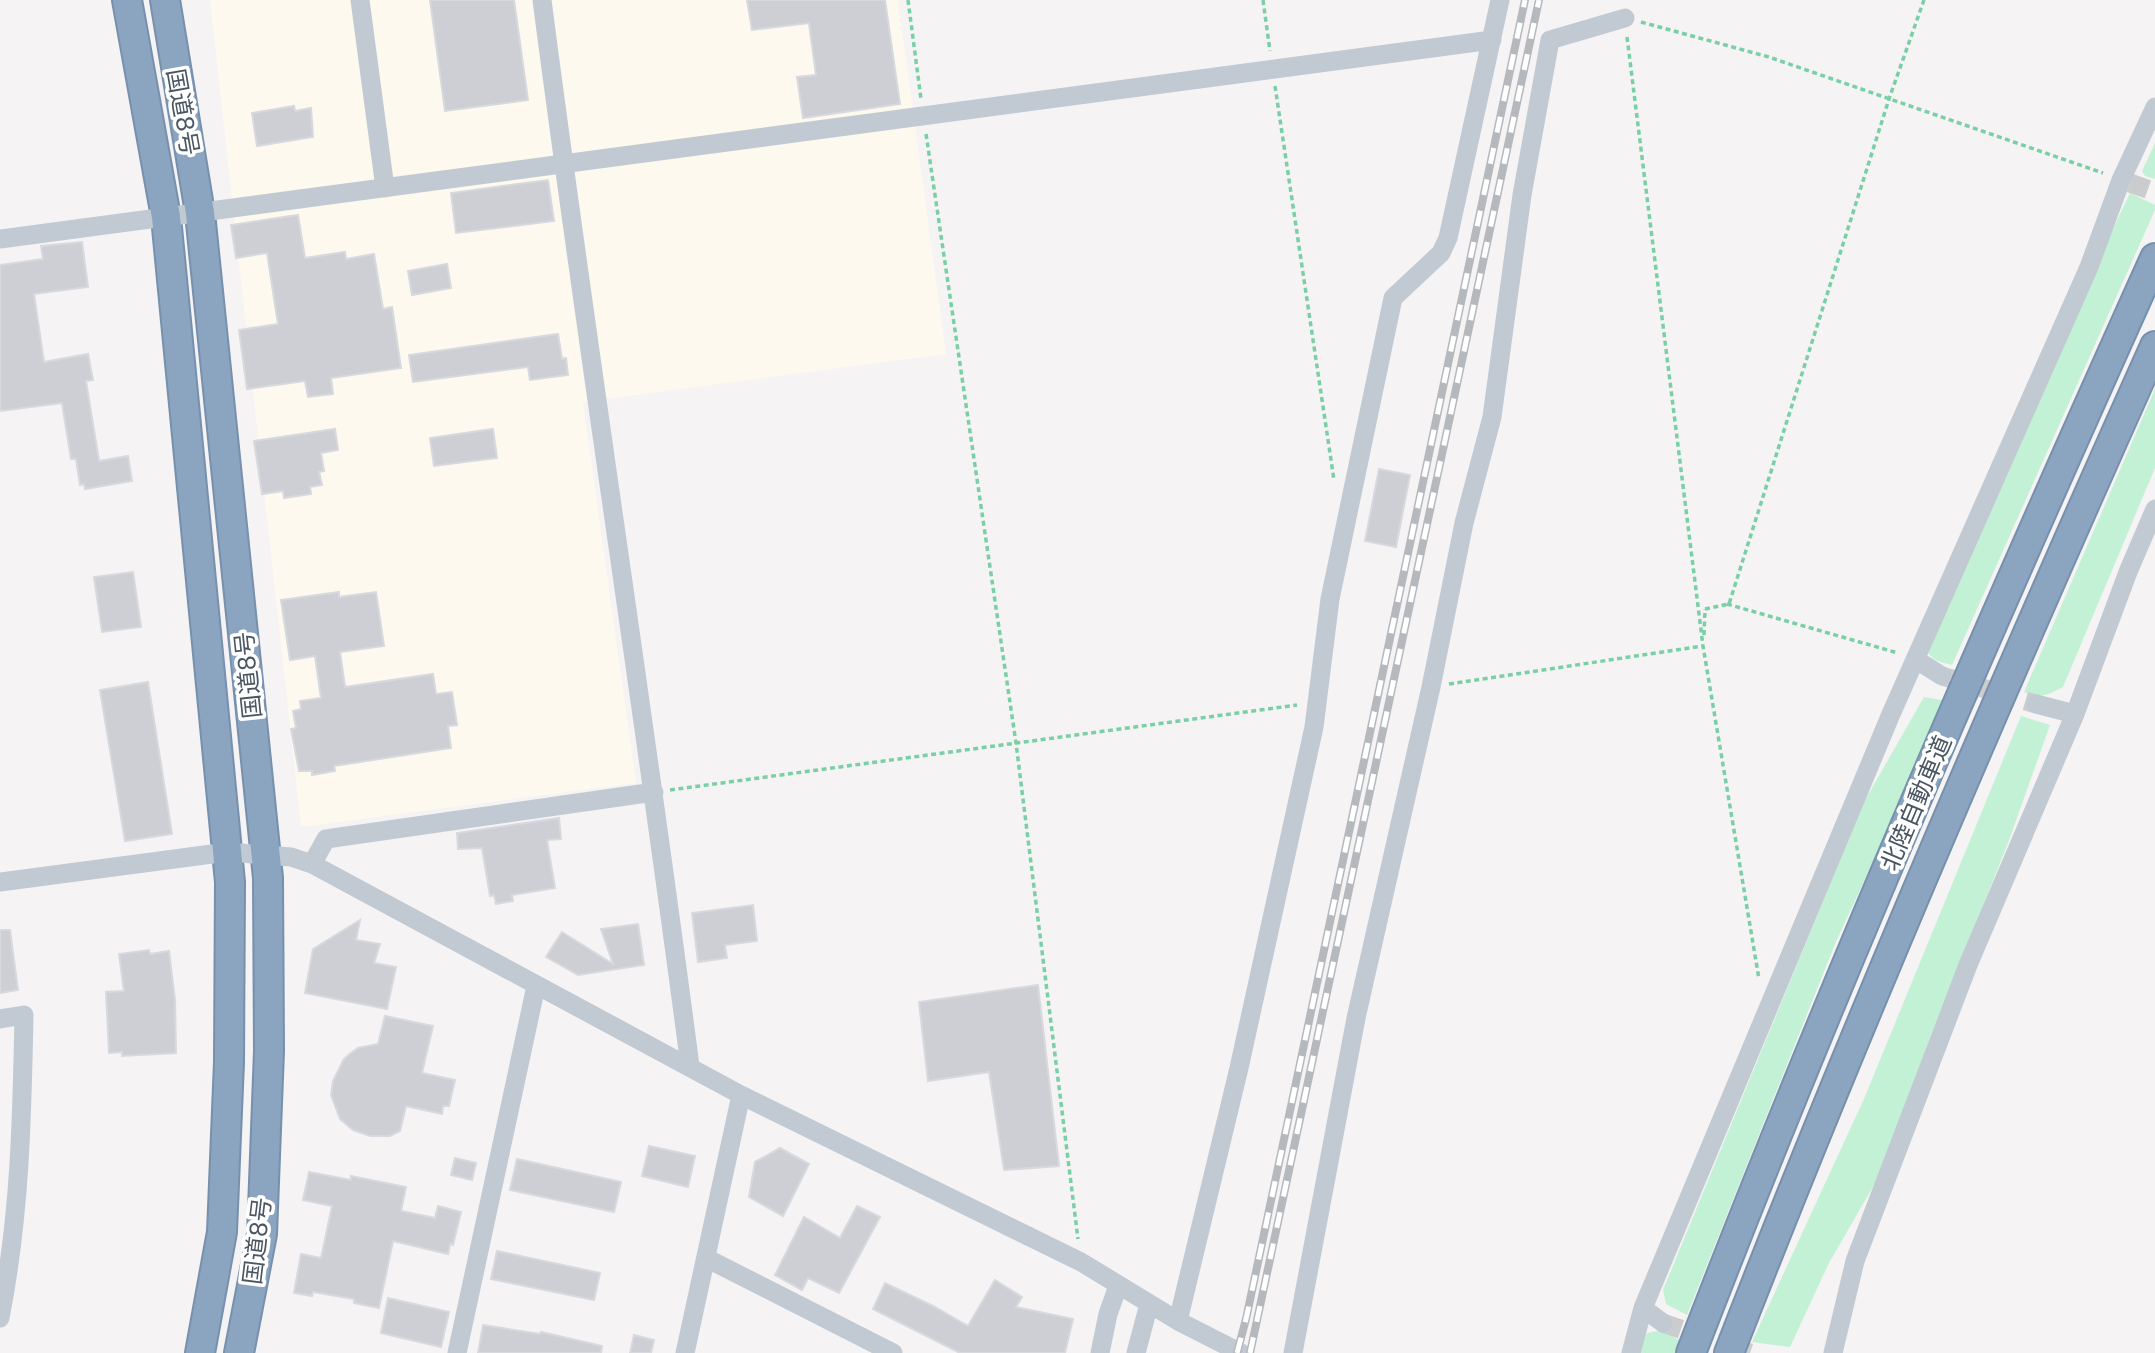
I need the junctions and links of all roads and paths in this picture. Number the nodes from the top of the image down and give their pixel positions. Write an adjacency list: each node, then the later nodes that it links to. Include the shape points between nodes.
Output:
1 (127, 0): 19 (highway, 国道8号)
2 (165, 0): 18 (highway, 国道8号)
3 (360, 0): 17 (street)
4 (542, 0): 15 (street)
5 (908, 0): 14 (path)
6 (1263, 0): 11 (path)
7 (1500, 0): 10 (street)
8 (1924, 0): 12 (path)
9 (1625, 18): 12 (path, via 1769,57); 26 (path); 29 (street, via 1550,40 1522,195 1492,417 1464,523)
10 (1492, 40): 11 (street); 30 (street, via 1448,238 1441,253 1392,298 1330,599)
11 (1272, 69): 14 (street); 23 (path)
12 (1889, 99): 16 (path); 25 (path)
13 (2155, 107): 16 (street)
14 (923, 116): 15 (street); 33 (path)
15 (563, 163): 17 (street); 34 (street)
16 (2126, 181): 27 (street)
17 (384, 188): 18 (street)
18 (200, 213): 19 (street); 36 (highway, 国道8号)
19 (166, 217): 20 (street); 35 (highway, 国道8号)
20 (0, 239)
21 (2155, 258): 62 (highway, 北陸自動車道, via 2027,543 1822,1024)
22 (2155, 346): 63 (highway, 北陸自動車道, via 1855,1037)
23 (1335, 482)
24 (2155, 509): 32 (street)
25 (1729, 604): 26 (path, via 1705,609); 27 (path)
26 (1703, 646): 29 (path); 39 (path)
27 (1915, 659): 28 (street); 48 (street)
28 (1942, 676)
29 (1431, 687): 60 (street, via 1356,1018)
30 (1319, 702): 33 (path); 50 (street)
31 (2036, 704): 32 (street)
32 (2075, 714): 64 (street, via 1968,965 1856,1261)
33 (1016, 743): 34 (path); 45 (path)
34 (654, 792): 37 (street, via 326,839); 42 (street)
35 (227, 852): 36 (street); 38 (street); 52 (highway, 国道8号, via 229,1062 222,1232)
36 (266, 855): 37 (street); 53 (highway, 国道8号, via 269,1051 261,1234)
37 (312, 864): 40 (street)
38 (0, 882)
39 (1759, 979)
40 (536, 986): 42 (street); 54 (street)
41 (0, 1019): 49 (street, via 24,1015 19,1189)
42 (690, 1066): 43 (street)
43 (741, 1095): 44 (street); 45 (street)
44 (706, 1258): 55 (street); 56 (street)
45 (1081, 1262): 46 (street)
46 (1118, 1286): 47 (street); 57 (street)
47 (1149, 1304): 50 (street); 58 (street)
48 (1643, 1308): 51 (street); 61 (street)
49 (0, 1318)
50 (1178, 1321): 59 (street)
51 (1663, 1323)
52 (200, 1353)
53 (239, 1353)
54 (457, 1353)
55 (685, 1353)
56 (893, 1353)
57 (1100, 1353)
58 (1136, 1353)
59 (1241, 1353)
60 (1293, 1353)
61 (1631, 1353)
62 (1691, 1353)
63 (1729, 1353)
64 (1833, 1353)

